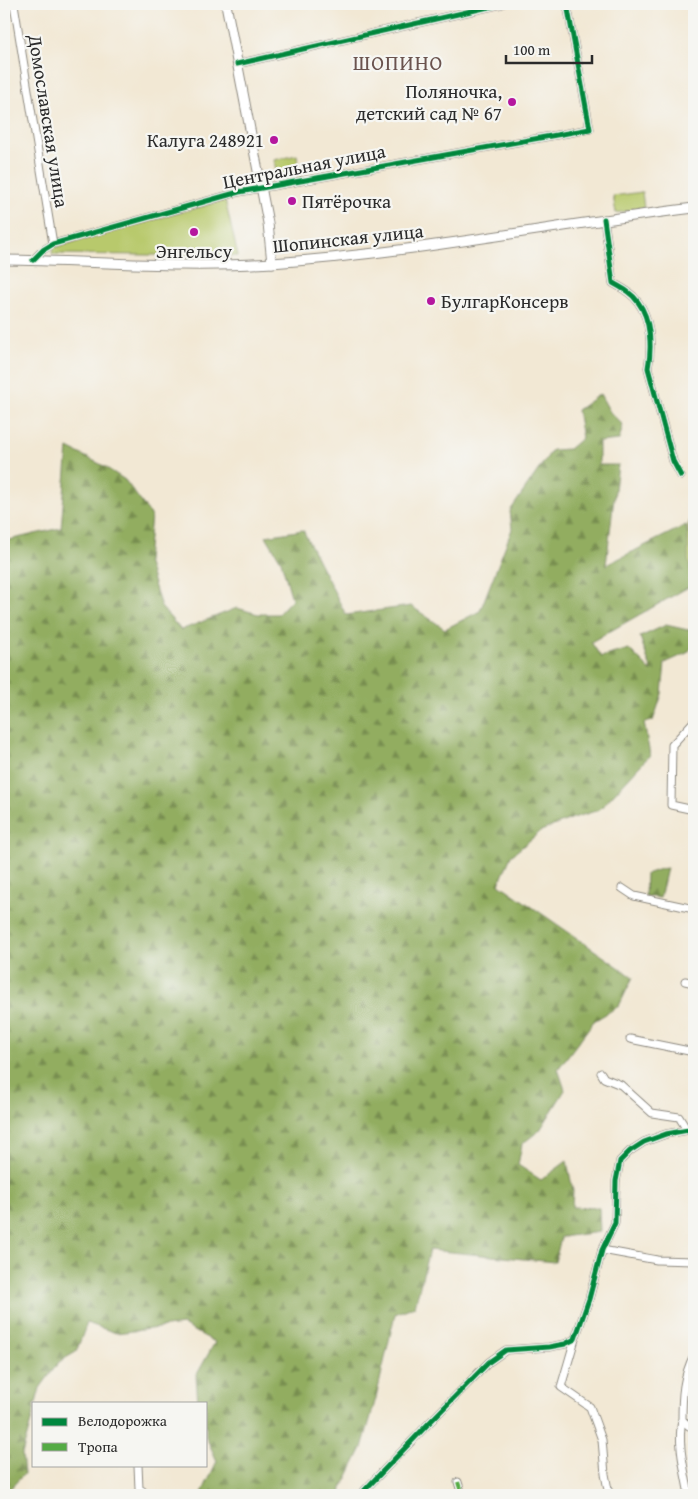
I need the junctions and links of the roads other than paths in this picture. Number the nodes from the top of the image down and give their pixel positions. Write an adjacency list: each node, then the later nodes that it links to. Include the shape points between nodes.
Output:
1 (14, 4): 9 (street, Домославская улица)
2 (226, 4): 5 (street)
3 (502, 4): 5 (street)
4 (567, 4): 6 (street, Центральная улица, via 590,129)
5 (237, 64): 6 (street)
6 (261, 188): 9 (street, Центральная улица); 12 (street)
7 (694, 208): 8 (street, Шопинская улица)
8 (604, 219): 12 (street, Шопинская улица, via 425,246); 13 (street, via 613,283 638,302 646,319 651,354 648,368 673,461)
9 (53, 244): 11 (street, Центральная улица)
10 (4, 260): 11 (street, Шопинская улица)
11 (33, 260): 12 (street, Шопинская улица, via 219,266)
12 (272, 263)
13 (681, 476)
14 (694, 721): 15 (street, via 672,744 671,805)
15 (694, 810)
16 (622, 888): 17 (street, via 634,896)
17 (694, 909)
18 (685, 981): 19 (street)
19 (694, 983)
20 (630, 1039): 21 (street)
21 (694, 1052)
22 (601, 1073): 23 (street, via 604,1078 621,1085 652,1112 679,1118)
23 (691, 1129): 24 (street, via 651,1139 630,1150 620,1161 615,1223)
24 (602, 1250): 25 (street, via 657,1260); 26 (street)
25 (694, 1262)
26 (575, 1339): 33 (street, via 550,1347 506,1350 500,1354); 35 (street, via 561,1388 590,1407 602,1440)
27 (694, 1354): 28 (street, via 682,1391)
28 (682, 1420): 29 (street); 36 (street, via 683,1462)
29 (694, 1426)
30 (138, 1466): 32 (street, via 138,1489 143,1491)
31 (458, 1482): 34 (street)
32 (143, 1495)
33 (360, 1495)
34 (462, 1495)
35 (609, 1495)
36 (689, 1495)

